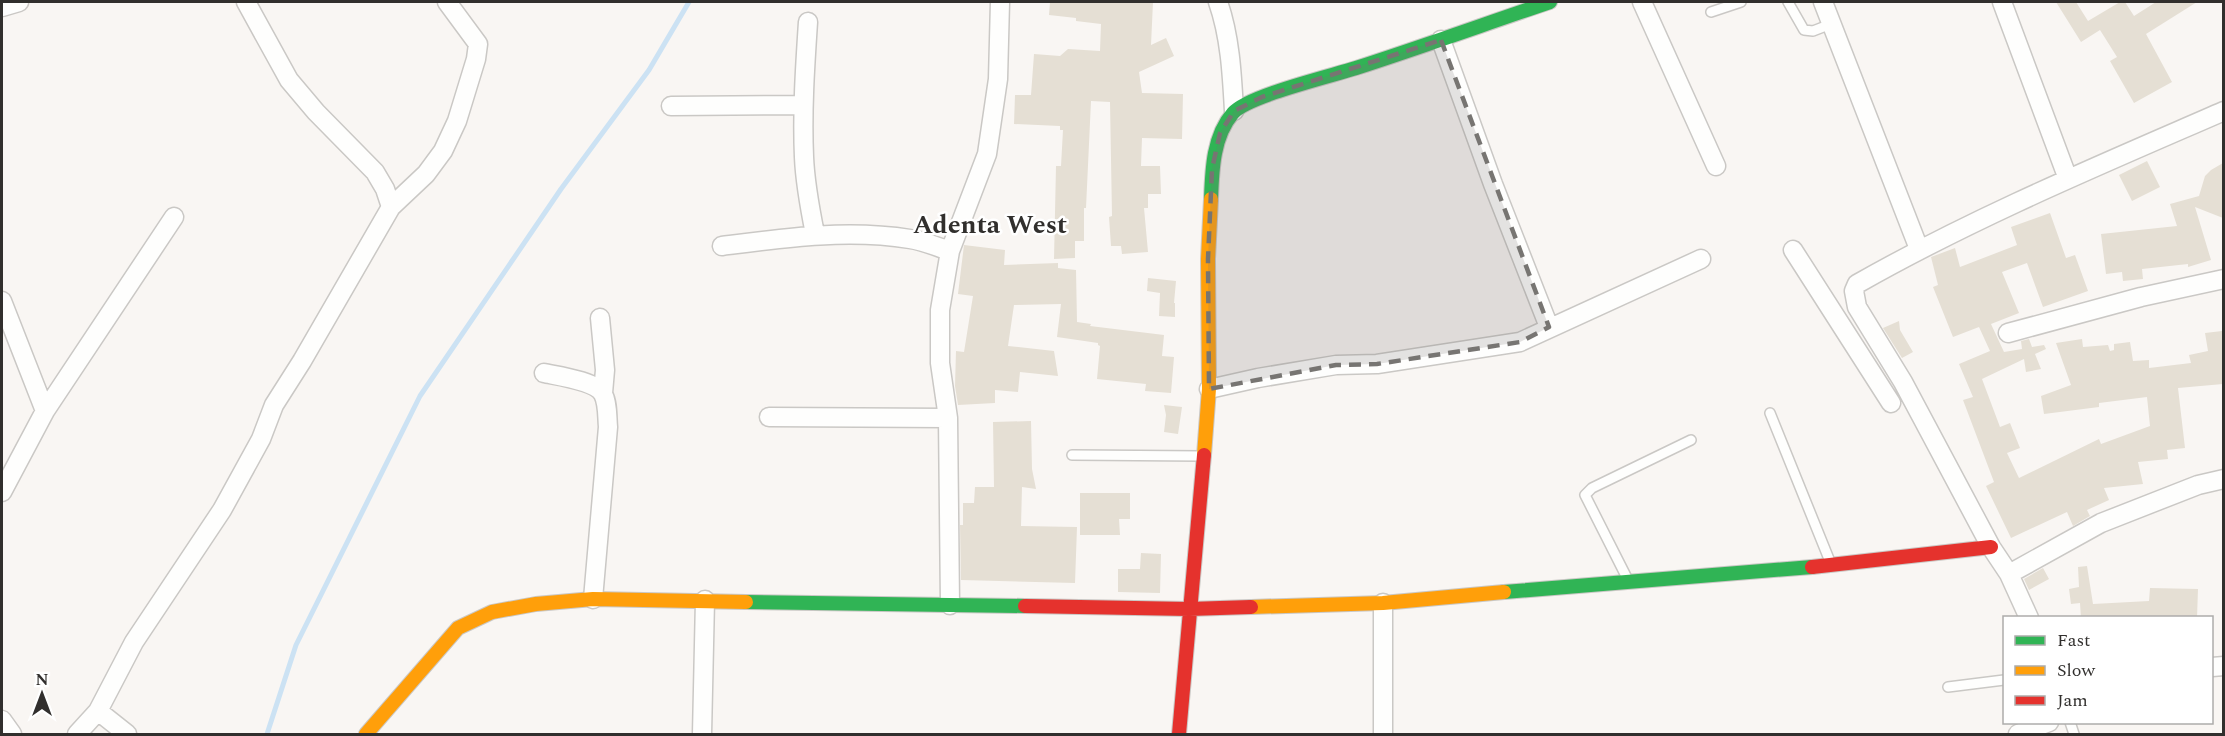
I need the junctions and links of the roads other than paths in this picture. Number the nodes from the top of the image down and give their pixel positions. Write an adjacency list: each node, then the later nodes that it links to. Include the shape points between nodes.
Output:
1 (19, 2): 12 (street)
2 (246, 2): 23 (street, via 289,80 375,172)
3 (447, 2): 23 (street, via 478,44 476,59 457,121 443,151 426,174)
4 (1000, 2): 29 (street, via 998,79 987,154)
5 (1218, 2): 19 (street, via 1225,21)
6 (1550, 2): 16 (street)
7 (1642, 2): 21 (street)
8 (1741, 2): 13 (lane)
9 (1788, 2): 15 (lane, via 1804,30)
10 (1823, 2): 15 (street)
11 (2006, 3): 22 (street)
12 (2, 8)
13 (1711, 12)
14 (808, 22): 17 (street)
15 (1831, 24): 27 (street)
16 (1441, 40): 19 (street, via 1262,97); 36 (street)
17 (803, 105): 18 (street); 25 (street, via 807,191)
18 (671, 106)
19 (1234, 111): 41 (street, via 1220,133 1212,169)
20 (2223, 111): 22 (street)
21 (1716, 166)
22 (2068, 179): 27 (street)
23 (391, 207): 65 (street, via 274,405 261,440 222,510 134,642)
24 (174, 217): 44 (street)
25 (815, 234): 26 (street); 29 (street, via 911,239)
26 (722, 246)
27 (1919, 249): 32 (street, via 1857,284)
28 (1793, 250): 34 (street)
29 (950, 251): 47 (street, via 940,310 940,363)
30 (1701, 259): 36 (street)
31 (2223, 279): 37 (street)
32 (1854, 299): 34 (street); 38 (street)
33 (2, 301): 44 (street)
34 (1831, 310): 39 (street)
35 (600, 318): 42 (street, via 606,370)
36 (1550, 327): 41 (street, via 1520,342 1377,364 1336,365)
37 (2008, 333)
38 (1884, 351): 39 (street); 53 (street)
39 (1863, 362): 43 (street)
40 (544, 373): 42 (street, via 597,386)
41 (1209, 389): 50 (street)
42 (603, 393): 57 (street, via 608,428)
43 (1891, 404)
44 (45, 411): 52 (street)
45 (1770, 413): 54 (lane)
46 (769, 417): 47 (street)
47 (948, 418): 60 (street)
48 (1691, 440): 56 (lane, via 1585,495)
49 (1072, 455): 50 (lane)
50 (1204, 456): 61 (street)
51 (2223, 479): 55 (street, via 2101,523)
52 (2, 492)
53 (1991, 547): 54 (street); 55 (street)
54 (1832, 565): 56 (street)
55 (2009, 574): 62 (street)
56 (1628, 580): 59 (street)
57 (593, 599): 58 (street); 71 (street, via 492,612 459,628)
58 (705, 600): 60 (street); 72 (street)
59 (1383, 603): 61 (street); 74 (street)
60 (950, 605): 61 (street)
61 (1189, 609): 73 (street)
62 (2028, 616)
63 (2003, 680): 64 (lane)
64 (1948, 687)
65 (98, 711): 69 (street); 70 (street)
66 (2, 720): 68 (street)
67 (2046, 724): 75 (street)
68 (12, 735)
69 (77, 735)
70 (127, 735)
71 (366, 735)
72 (702, 735)
73 (1179, 735)
74 (1383, 735)
75 (2018, 735)

